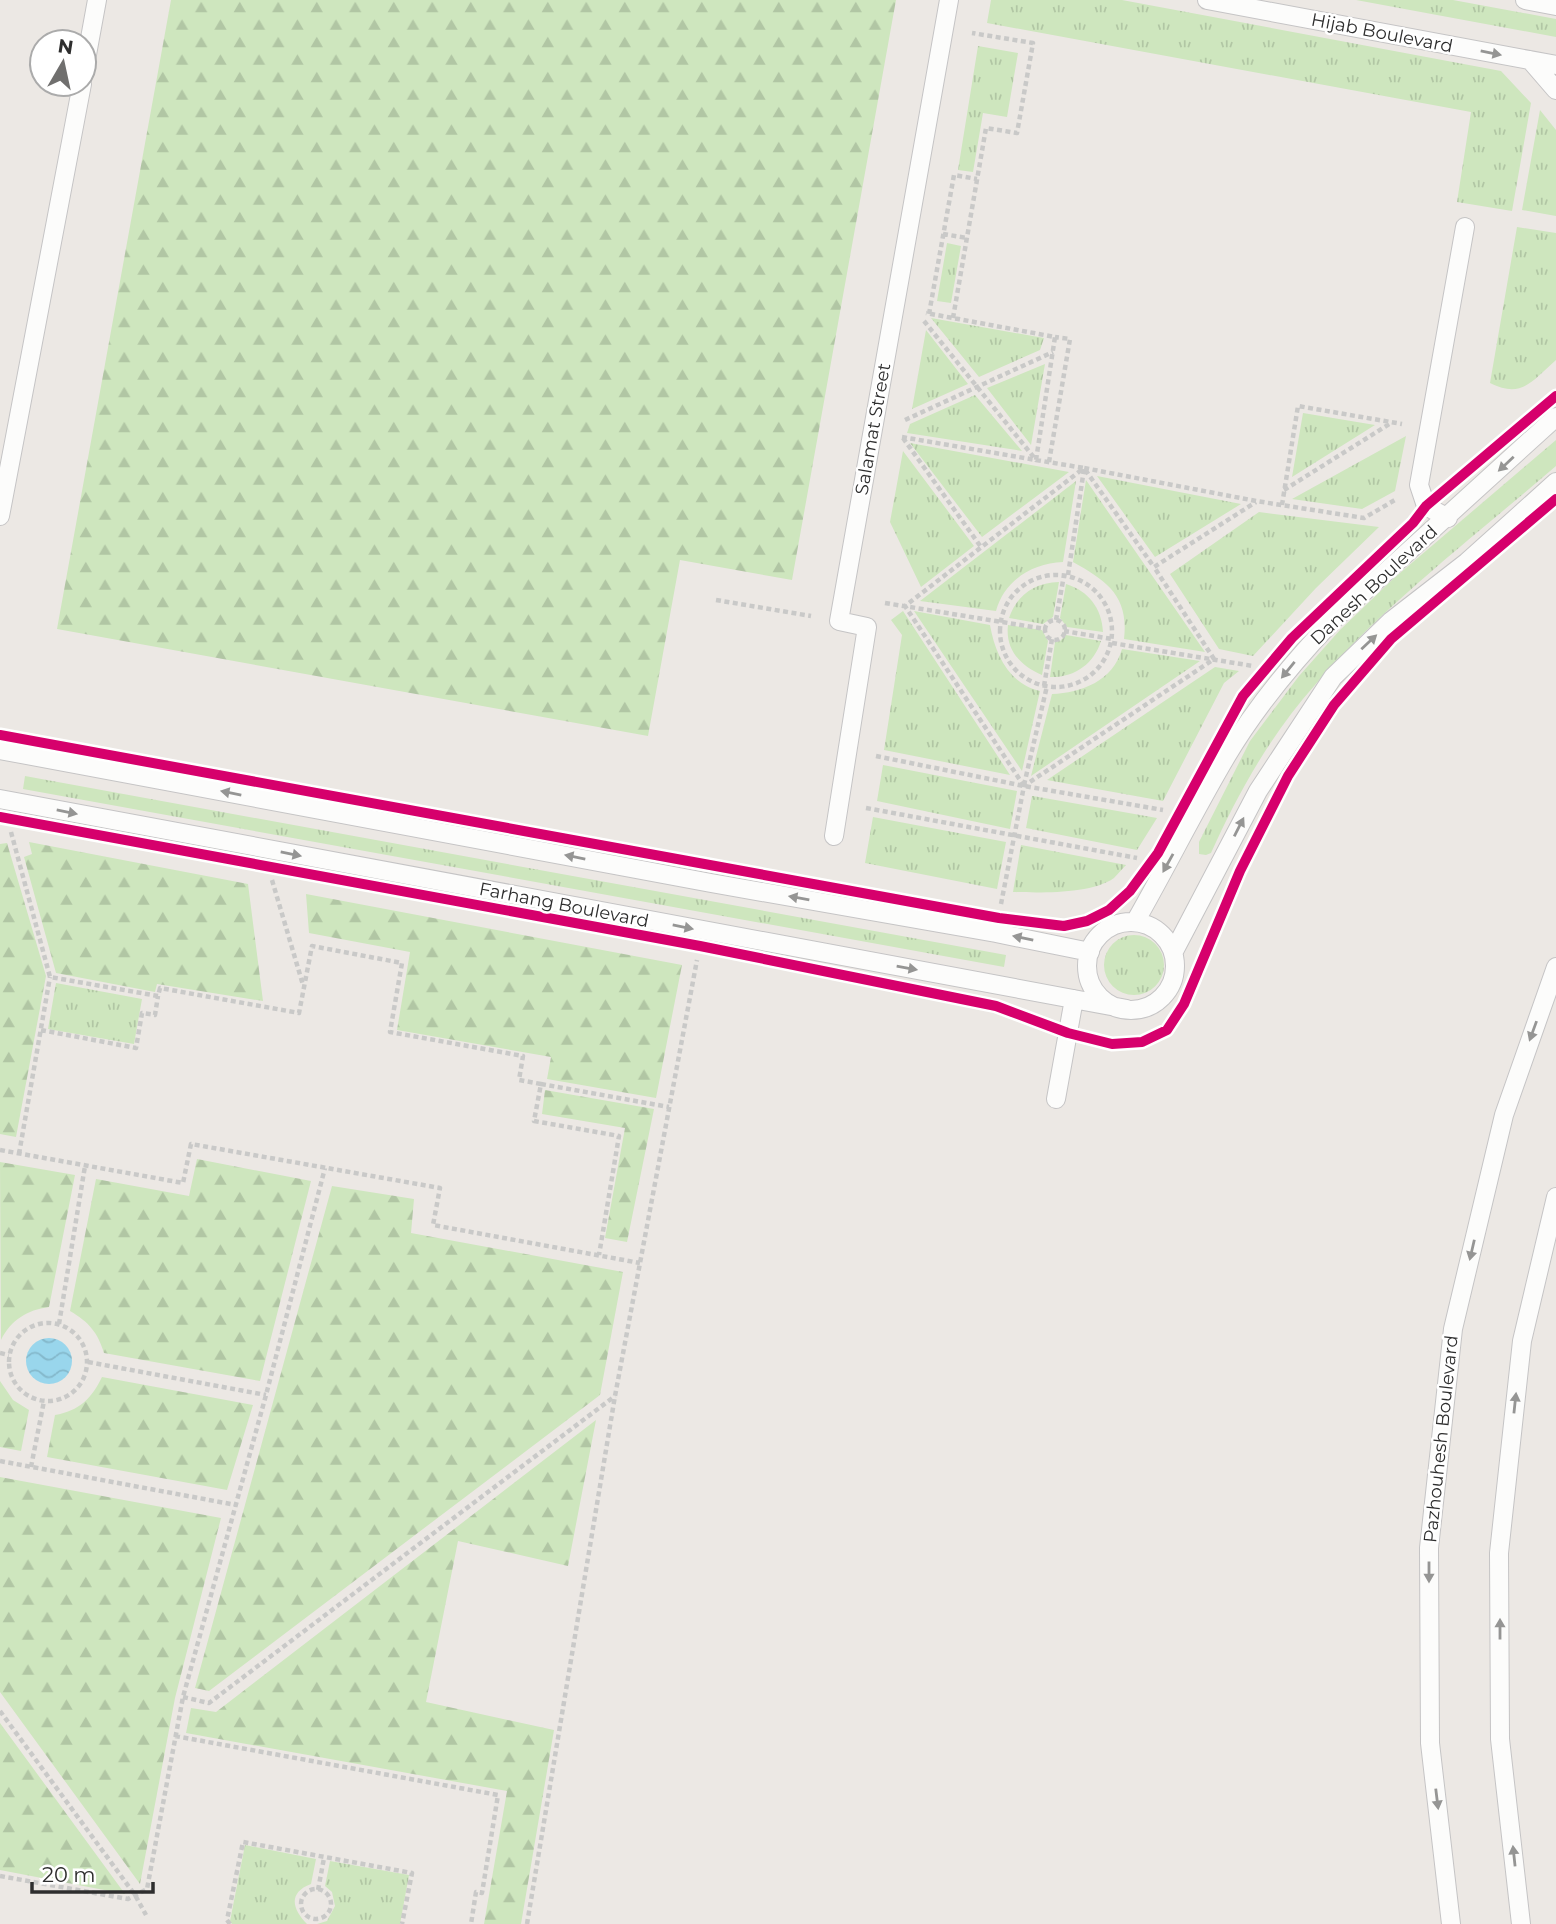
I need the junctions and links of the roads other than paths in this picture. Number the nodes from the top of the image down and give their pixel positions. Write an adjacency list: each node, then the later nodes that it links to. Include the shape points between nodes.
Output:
1 (97, 0): 6 (lane)
2 (949, 0): 20 (lane, Salamat Street, via 839,621 867,627)
3 (1208, 0): 7 (lane, Hijab Boulevard, one-way to 7)
4 (1525, 0): 5 (lane)
5 (1556, 6)
6 (92, 28)
7 (1531, 60): 8 (lane, Hijab Boulevard); 9 (lane)
8 (1556, 65)
9 (1556, 90)
10 (79, 98): 15 (lane)
11 (1465, 227): 14 (lane, via 1419,485)
12 (1556, 417): 16 (lane, Danesh Boulevard, one-way to 16)
13 (1556, 482): 23 (lane, one-way to 13, via 1258,791 1333,677 1391,621)
14 (1426, 506): 16 (lane); 17 (lane)
15 (0, 516)
16 (1448, 518): 17 (lane, Danesh Boulevard)
17 (1424, 539): 21 (lane, Danesh Boulevard, one-way to 21, via 1335,618 1272,690 1226,756)
18 (0, 750): 22 (lane, one-way to 18)
19 (0, 799): 25 (lane, Farhang Boulevard, one-way to 25)
20 (834, 836)
21 (1135, 922): 22 (lane, via 1118,923 1103,932); 23 (lane, via 1165,937)
22 (1090, 952): 26 (lane, via 1089,979 1097,994 1111,1005)
23 (1173, 953): 26 (lane, via 1176,969 1160,1000)
24 (1556, 967): 29 (lane, Pazhouhesh Boulevard, one-way to 29, via 1504,1115 1453,1329 1429,1548 1430,1743)
25 (1074, 999): 26 (lane, Farhang Boulevard); 27 (lane)
26 (1127, 1009)
27 (1056, 1099)
28 (1556, 1197): 30 (lane, one-way to 28, via 1500,1739 1499,1553 1522,1341)
29 (1451, 1924)
30 (1521, 1924)

